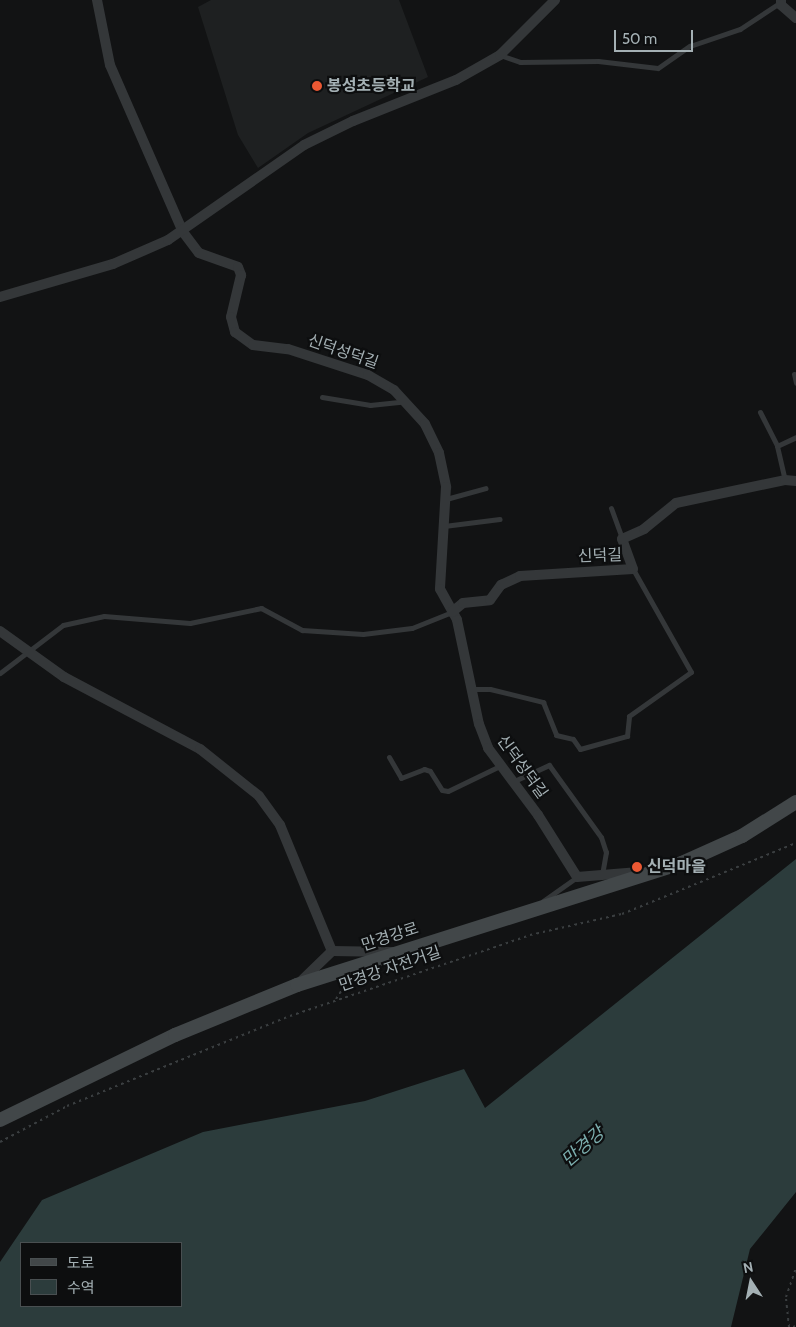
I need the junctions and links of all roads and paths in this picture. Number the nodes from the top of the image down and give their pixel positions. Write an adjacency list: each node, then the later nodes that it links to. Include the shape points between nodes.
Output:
1 (97, 0): 6 (street, 신덕성덕길, via 110,66)
2 (555, 0): 5 (street)
3 (781, 1): 4 (street); 5 (lane, via 740,29 690,46 658,68 598,60 520,62)
4 (796, 18)
5 (500, 55): 6 (street, via 456,80 353,120 304,145)
6 (183, 232): 7 (street, via 135,256); 11 (street, 신덕성덕길, via 198,253 238,267 241,275 232,325 242,339 368,374)
7 (0, 297)
8 (794, 374): 9 (lane)
9 (796, 383)
10 (322, 397): 11 (lane, via 370,406)
11 (406, 401): 18 (street, 신덕성덕길, via 426,424 439,453)
12 (760, 412): 14 (lane)
13 (796, 437): 14 (lane)
14 (777, 446): 15 (lane)
15 (785, 480): 16 (street, 신덕길); 22 (street, 신덕길, via 685,499 644,529)
16 (796, 481)
17 (486, 488): 18 (lane)
18 (446, 499): 21 (street, 신덕성덕길)
19 (611, 508): 22 (lane)
20 (500, 519): 21 (lane)
21 (444, 526): 24 (street, 신덕성덕길, via 440,589)
22 (622, 538): 23 (street, 신덕길)
23 (633, 569): 24 (street, 신덕길, via 520,576 502,585 490,600 463,603); 28 (lane, via 691,672 636,710 626,725 627,736 580,749 573,740 556,735 543,702 490,689)
24 (452, 612): 26 (lane, via 412,628 364,634 302,630 261,608 190,623 157,623 104,616 63,625); 28 (street, 신덕성덕길, via 457,620)
25 (0, 631): 26 (street)
26 (27, 653): 27 (lane); 38 (street, via 64,677 187,741 259,796 280,825)
27 (0, 673)
28 (471, 689): 30 (street, 신덕성덕길, via 483,737)
29 (389, 757): 30 (lane, via 401,778 424,769 430,771 442,790)
30 (500, 766): 31 (street, 신덕성덕길)
31 (512, 782): 35 (lane, via 549,764 601,837 606,852); 36 (street, 신덕성덕길)
32 (796, 802): 34 (street, 만경강로, via 722,846)
33 (796, 843): 42 (path, 만경강 자전거길, via 622,914 530,935 290,1016 67,1106)
34 (652, 871): 35 (street); 37 (street, 만경강로)
35 (602, 875): 36 (street)
36 (578, 877): 37 (lane)
37 (530, 911): 39 (street, 만경강로)
38 (332, 951): 39 (street); 40 (street)
39 (399, 952): 40 (street, 만경강로)
40 (297, 985): 41 (street, 만경강로, via 175,1035)
41 (0, 1120)
42 (0, 1142)
43 (796, 1268): 44 (path, via 786,1297)
44 (788, 1327)

